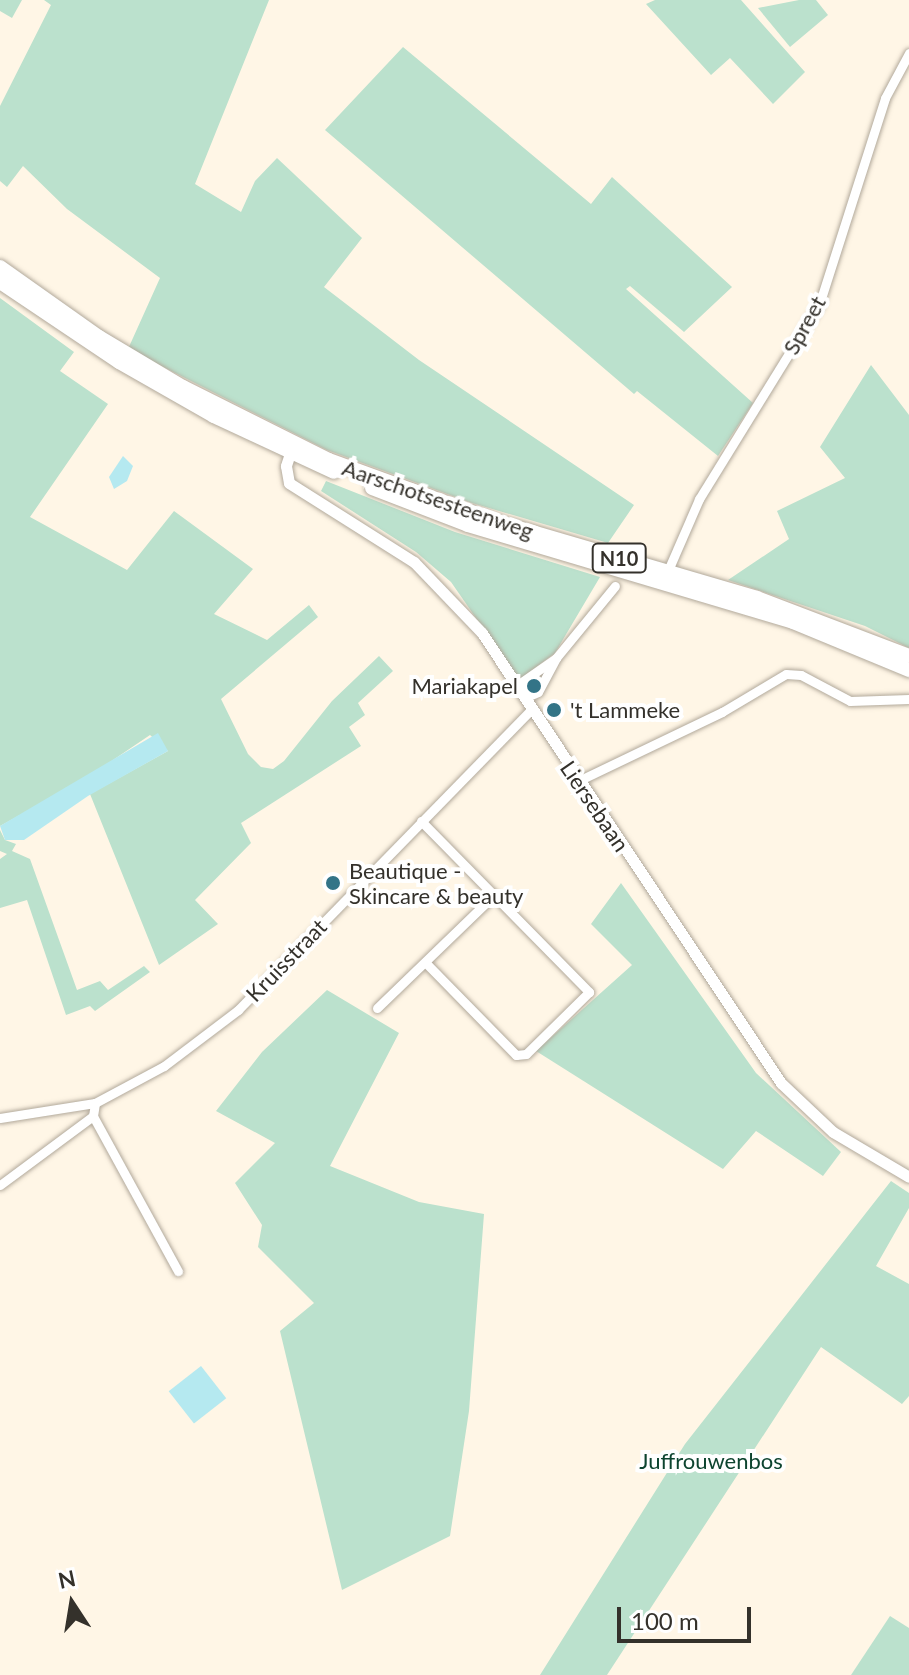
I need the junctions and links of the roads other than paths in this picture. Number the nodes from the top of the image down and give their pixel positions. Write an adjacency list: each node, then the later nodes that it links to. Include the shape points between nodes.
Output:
1 (909, 53): 6 (street, Spreet, via 885,98 819,305 699,499)
2 (0, 267): 4 (main road, Aarschotsesteenweg / N10)
3 (0, 282): 4 (main road, Aarschotsesteenweg / N10, via 119,362)
4 (216, 411): 5 (main road, Aarschotsesteenweg / N10)
5 (291, 449): 6 (main road, Aarschotsesteenweg / N10); 11 (street, Liersebaan, via 289,483 433,578 482,633)
6 (665, 577): 8 (main road, Aarschotsesteenweg / N10, via 770,602); 10 (main road, Aarschotsesteenweg / N10)
7 (615, 586): 9 (street)
8 (909, 656)
9 (556, 658): 11 (street); 12 (street, via 538,692)
10 (909, 670)
11 (516, 686): 12 (street, Liersebaan)
12 (524, 698): 14 (street, Liersebaan)
13 (909, 699): 15 (street, via 850,701 801,675 786,674 722,712)
14 (531, 710): 15 (street, Liersebaan); 16 (street, Kruisstraat)
15 (578, 781): 23 (street, Liersebaan, via 781,1083 833,1132)
16 (421, 821): 17 (street); 20 (street, Kruisstraat, via 238,1010 164,1066)
17 (494, 895): 18 (street); 18 (street, via 589,992 576,1006 526,1054 516,1055)
18 (425, 962): 19 (street)
19 (377, 1008)
20 (95, 1103): 21 (street); 22 (street, Kruisstraat)
21 (93, 1116): 24 (street); 25 (street)
22 (0, 1118)
23 (909, 1177)
24 (0, 1185)
25 (178, 1271)

